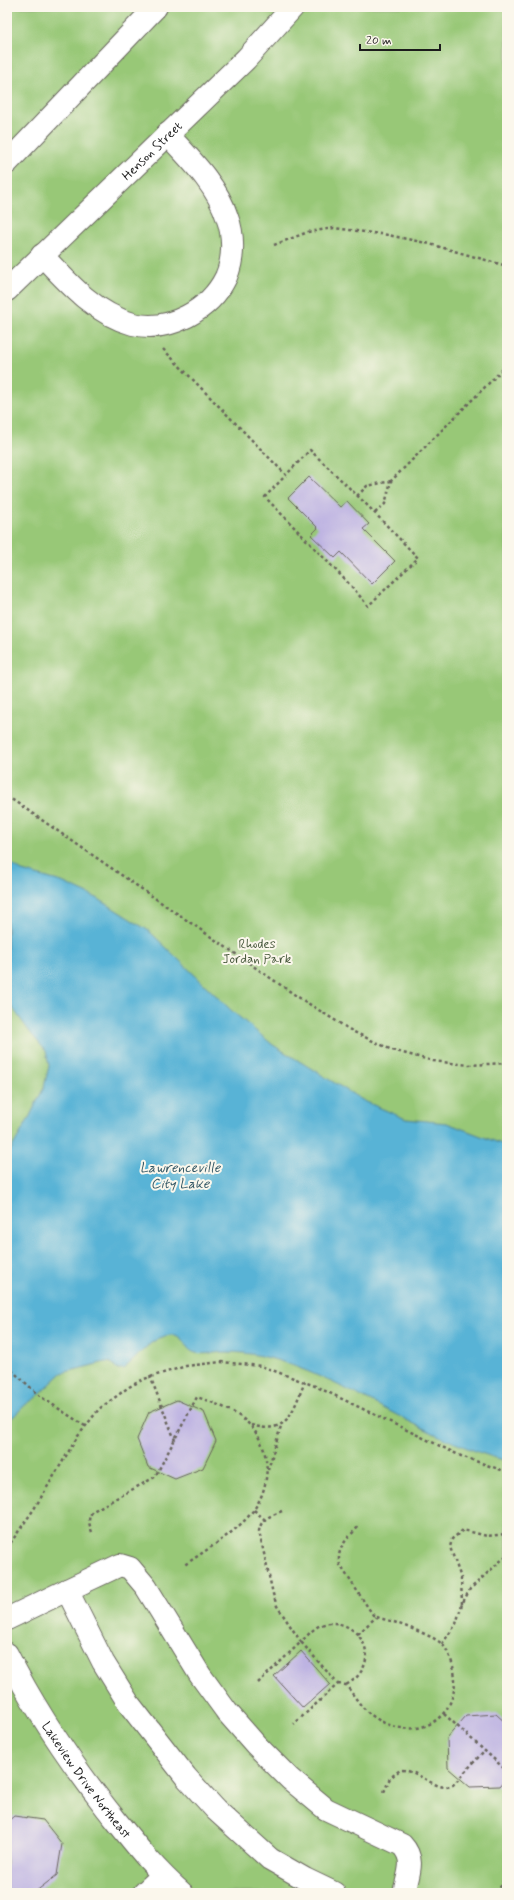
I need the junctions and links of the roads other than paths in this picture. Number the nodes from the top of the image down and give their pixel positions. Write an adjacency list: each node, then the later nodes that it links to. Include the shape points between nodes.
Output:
1 (156, 7): 4 (street)
2 (293, 7): 3 (street, Henson Street, via 246,58)
3 (167, 134): 5 (street, Henson Street); 5 (street, via 210,184 224,209 230,228 232,252 228,269 218,289 207,301 183,319 160,325 132,324 104,310 74,289)
4 (7, 163)
5 (42, 255): 6 (street, Henson Street)
6 (7, 290)
7 (67, 1590): 8 (street); 13 (street, via 121,1692 186,1777 216,1810 270,1859); 14 (street, via 120,1565 130,1568 146,1587 200,1675 227,1712 256,1745 290,1779 326,1809 402,1845 408,1852 410,1862)
8 (7, 1619)
9 (7, 1654): 10 (street, Lakeview Drive Northeast, via 34,1706 78,1771)
10 (162, 1876): 11 (street); 12 (street, Lakeview Drive Northeast)
11 (144, 1893)
12 (182, 1893)
13 (334, 1893)
14 (404, 1893)

